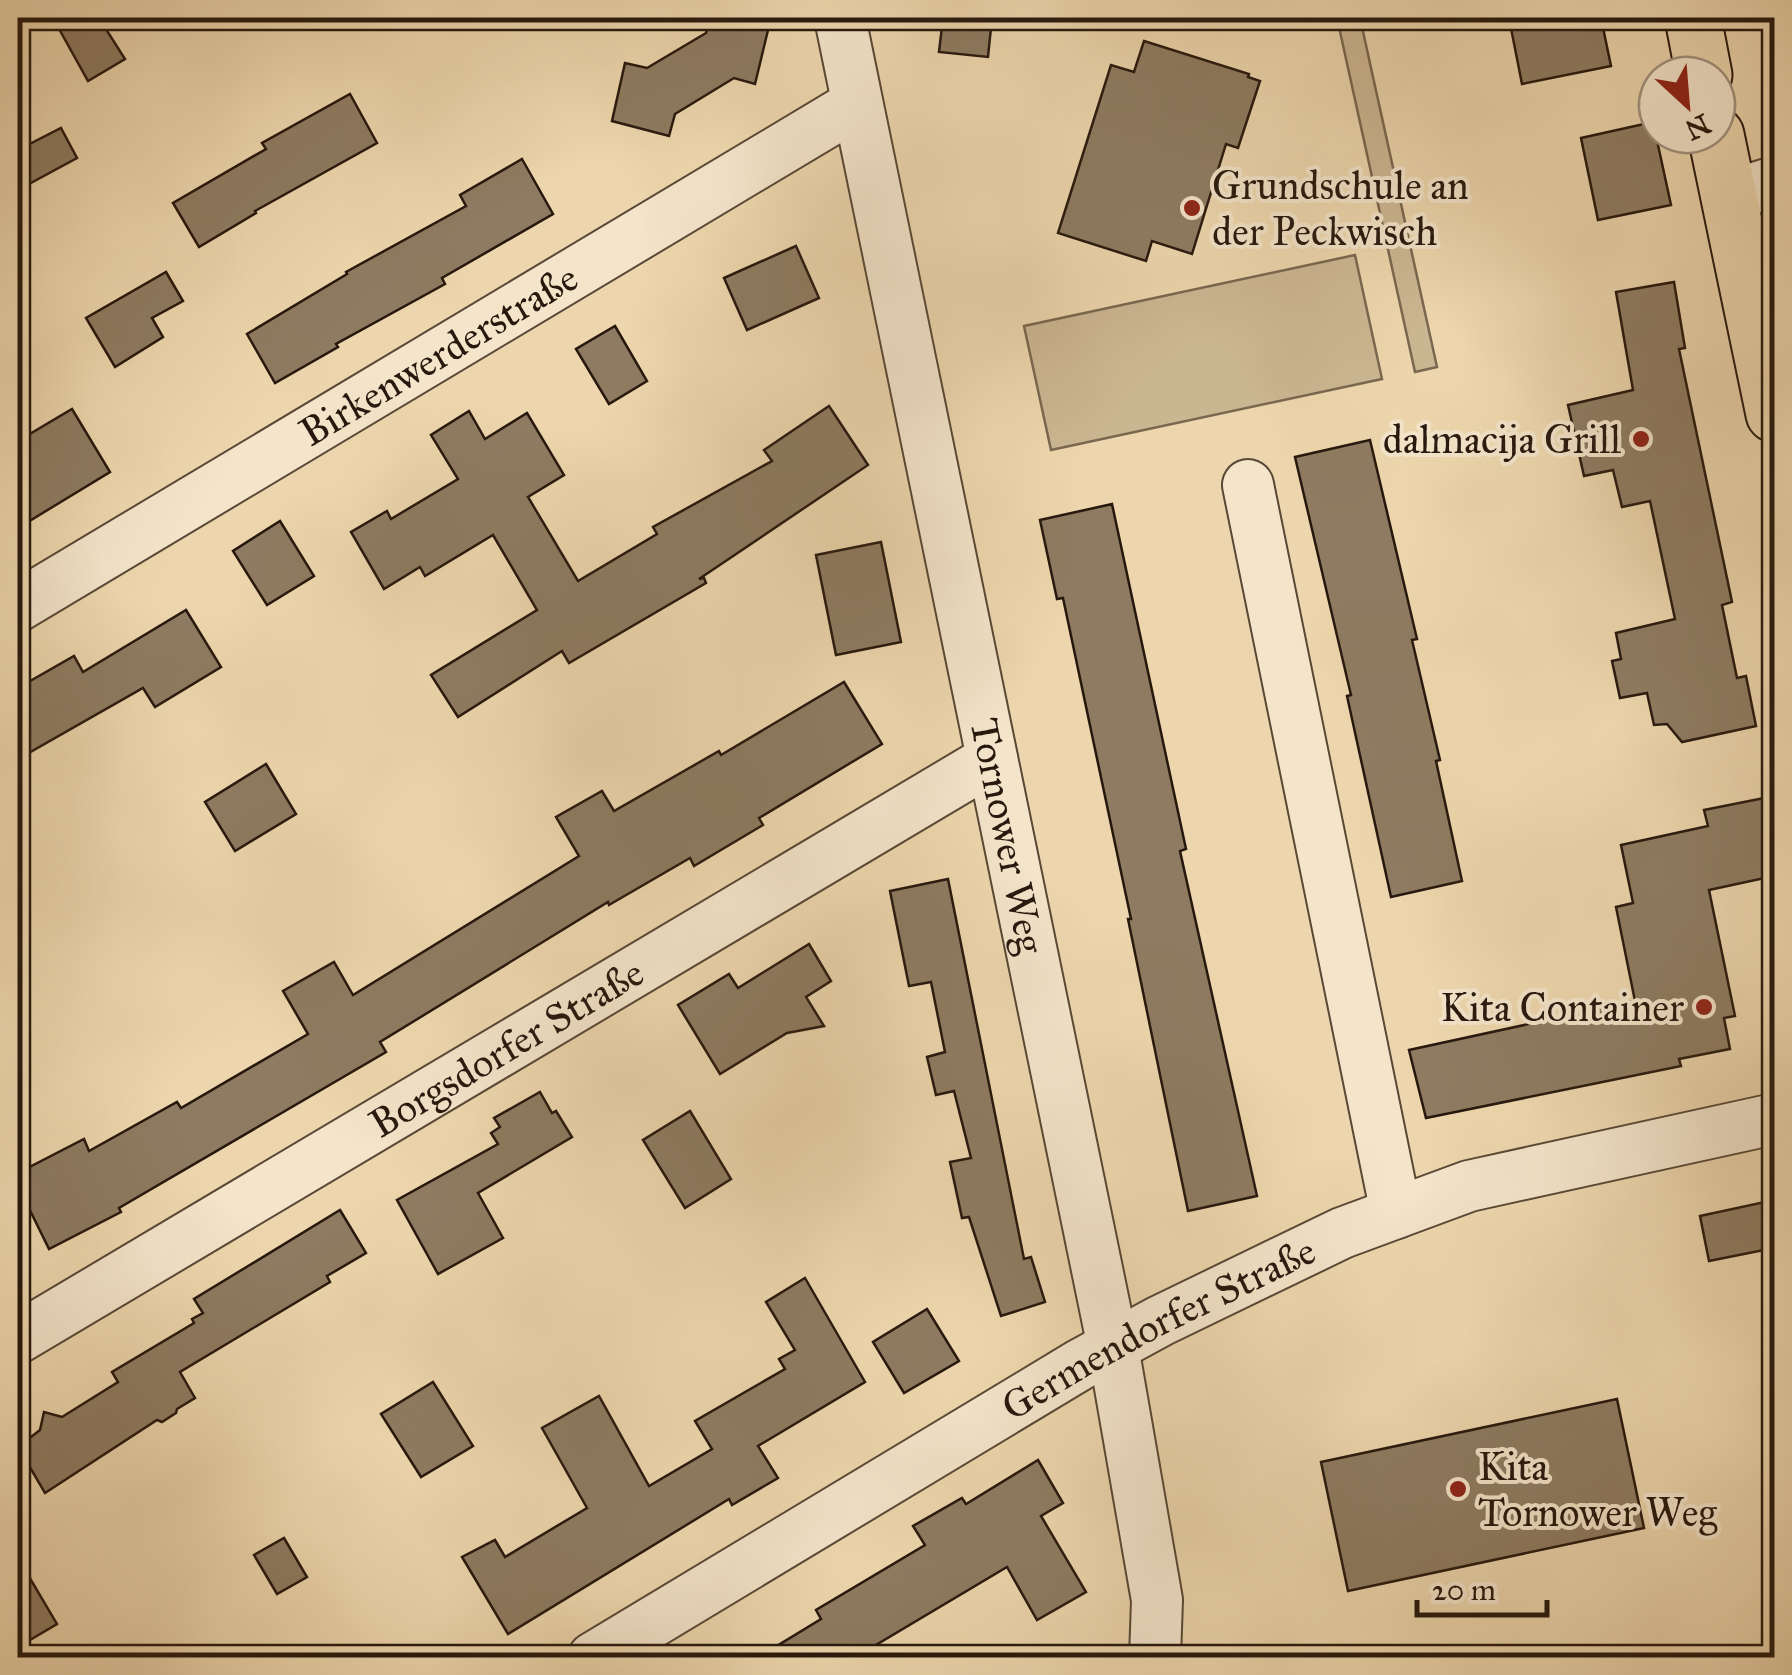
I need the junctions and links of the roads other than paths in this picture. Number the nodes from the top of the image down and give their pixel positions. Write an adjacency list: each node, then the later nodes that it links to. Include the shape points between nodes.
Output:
1 (840, 18): 4 (street, Tornower Weg)
2 (1692, 18): 3 (main road)
3 (1700, 55)
4 (858, 104): 9 (street, Birkenwerderstraße); 10 (street, Tornower Weg)
5 (1729, 155): 6 (main road)
6 (1752, 189): 7 (main road)
7 (1774, 414)
8 (1248, 484): 12 (street)
9 (18, 606)
10 (992, 759): 13 (street, Borgsdorfer Straße); 14 (street, Tornower Weg)
11 (1774, 1119): 12 (street, Germendorfer Straße, via 1470,1186)
12 (1396, 1213): 14 (street, Germendorfer Straße, via 1342,1233)
13 (18, 1338)
14 (1113, 1347): 15 (street, Germendorfer Straße); 16 (street, Tornower Weg, via 1157,1600)
15 (593, 1658)
16 (1155, 1658)

